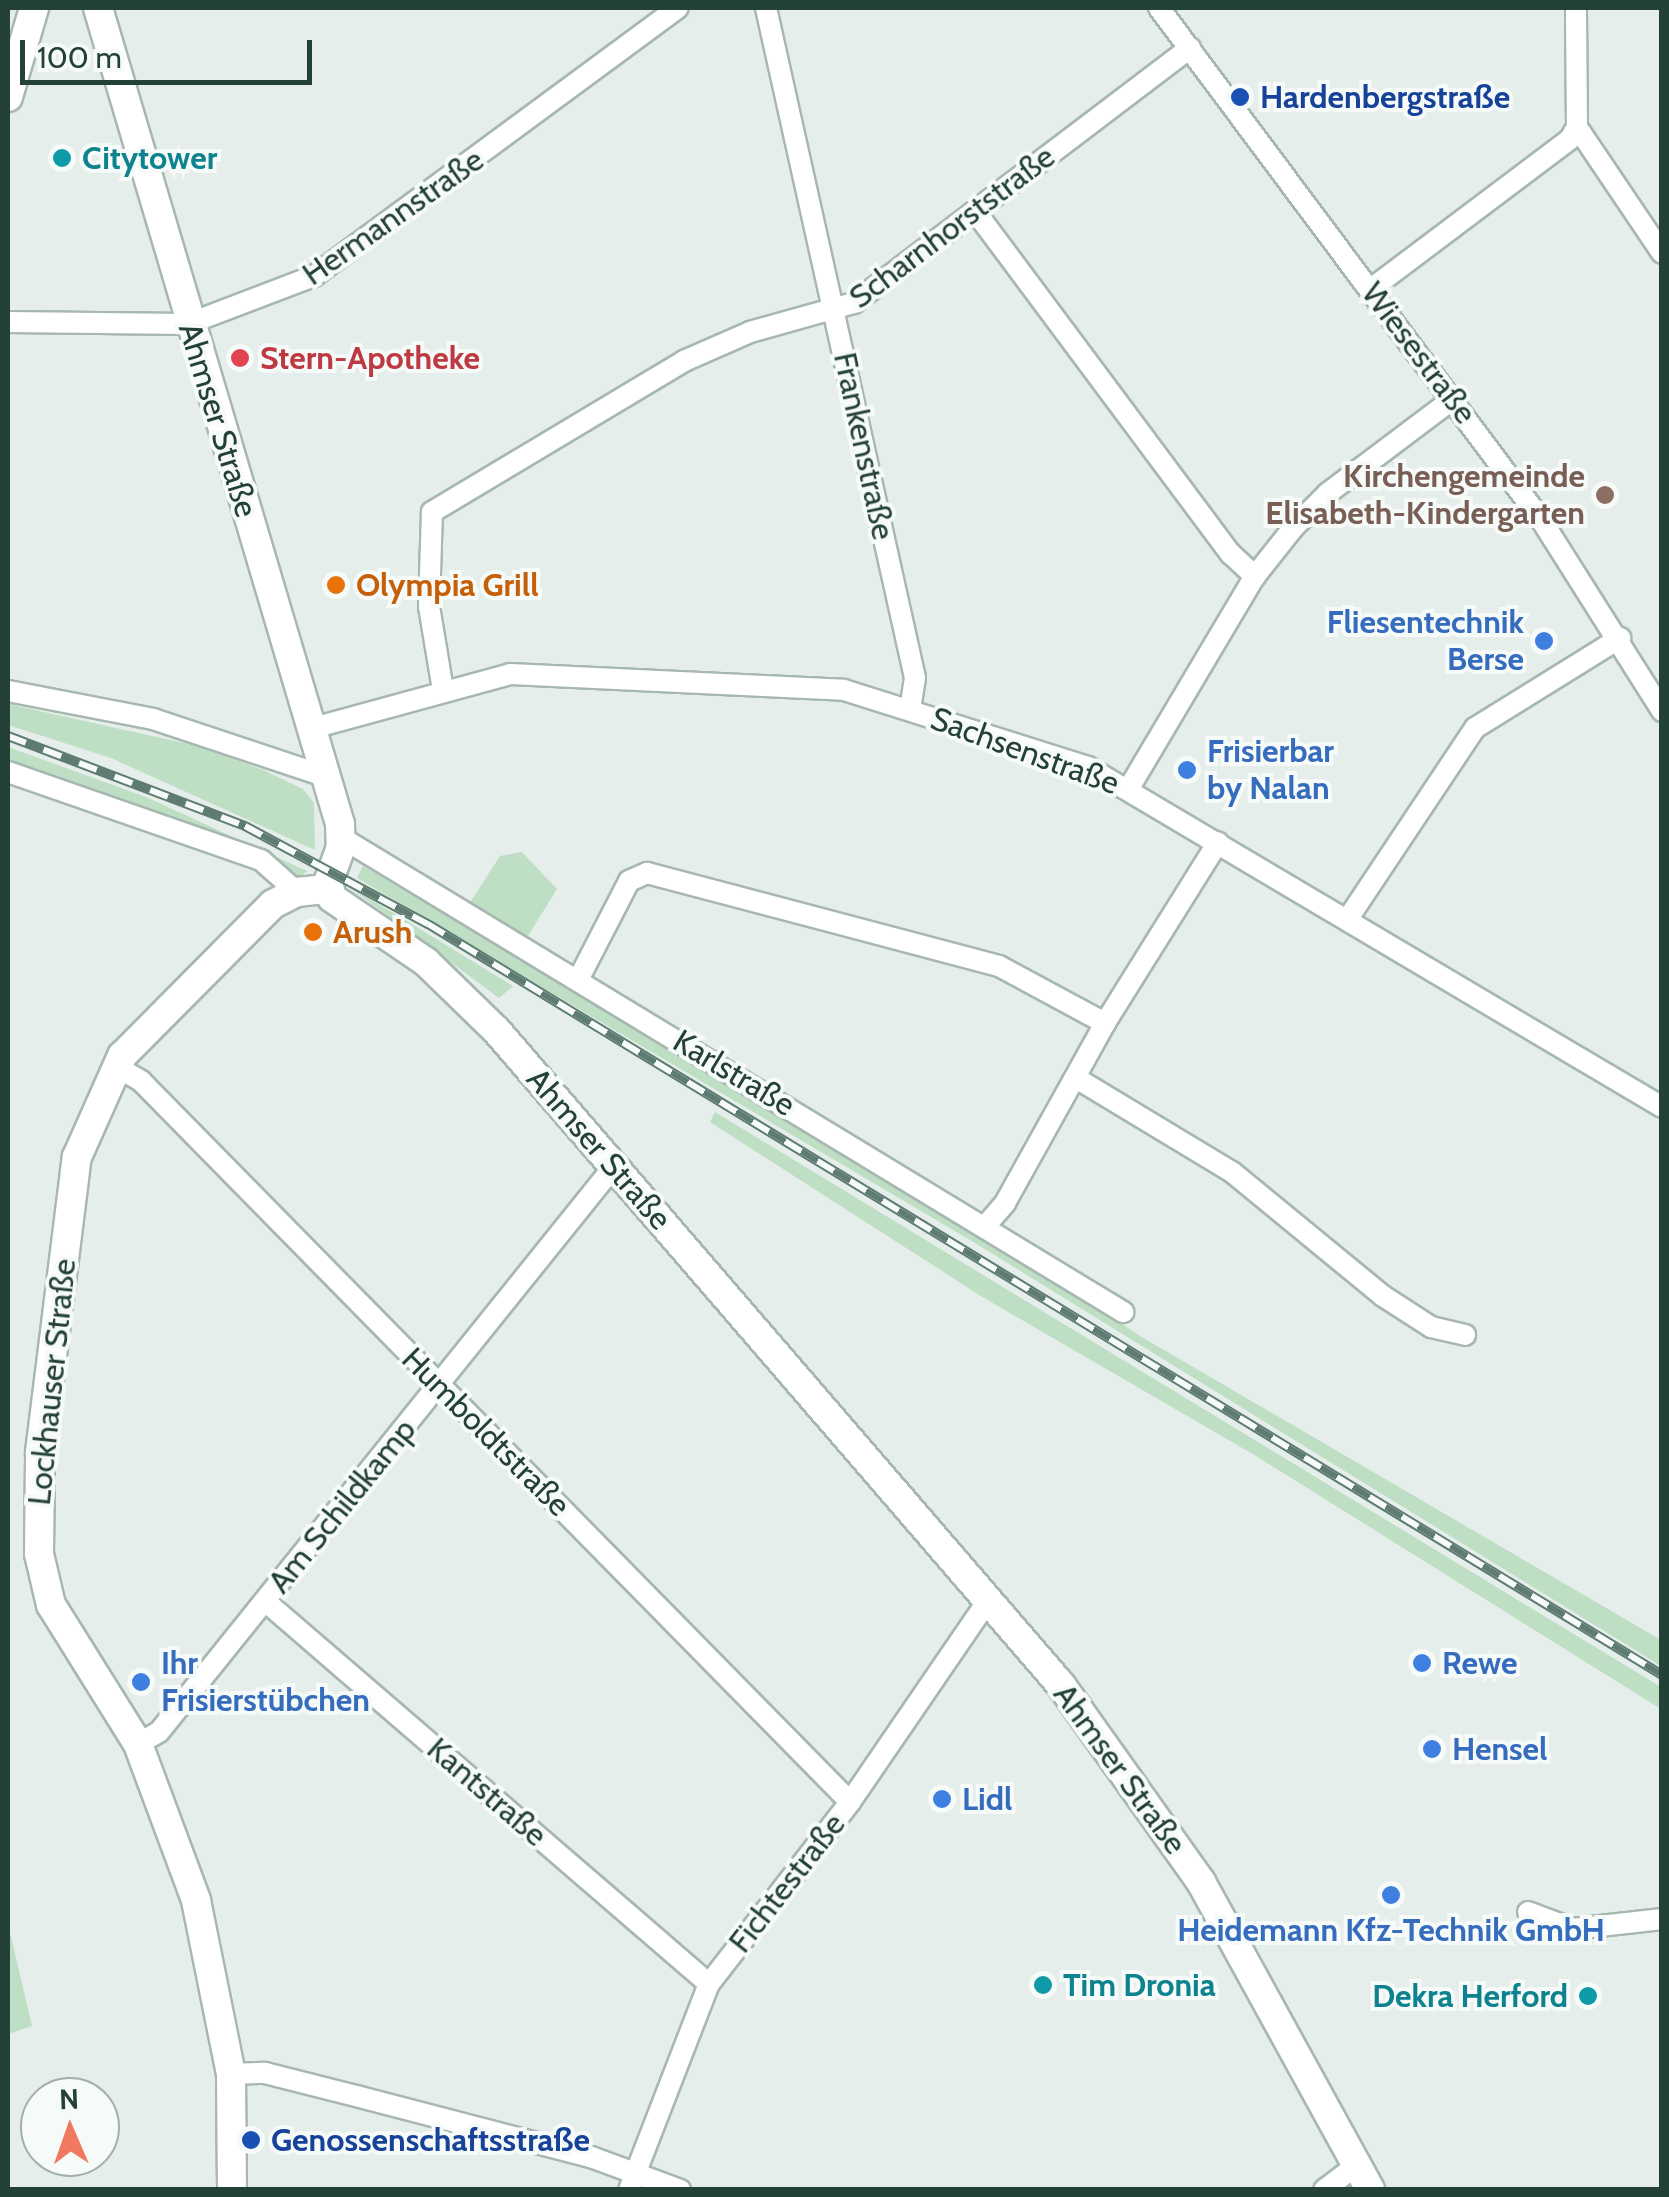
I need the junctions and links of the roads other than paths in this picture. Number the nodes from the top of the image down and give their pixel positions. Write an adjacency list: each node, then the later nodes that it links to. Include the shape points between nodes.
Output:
1 (34, 8): 8 (street)
2 (51, 8): 8 (street)
3 (98, 8): 17 (street, Ahmser Straße)
4 (678, 8): 17 (street, Hermannstraße, via 314,276)
5 (766, 8): 15 (street, Frankenstraße)
6 (1159, 8): 9 (street, Wiesestraße)
7 (1576, 8): 11 (street)
8 (28, 38): 10 (street)
9 (1190, 48): 12 (street, Scharnhorststraße); 14 (street, Wiesestraße)
10 (8, 97)
11 (1577, 127): 13 (street); 14 (street, via 1570,139)
12 (975, 211): 15 (street, Scharnhorststraße); 19 (street, via 1231,554)
13 (1662, 253)
14 (1371, 289): 18 (street, Wiesestraße)
15 (835, 313): 21 (street, Scharnhorststraße, via 750,332 684,361 432,512 429,606); 23 (street, Frankenstraße, via 915,678)
16 (8, 322): 17 (street, Hermannstraße)
17 (188, 324): 25 (street, Ahmser Straße)
18 (1454, 398): 19 (street, via 1328,493); 20 (street, Wiesestraße)
19 (1256, 576): 28 (street)
20 (1620, 638): 24 (street, Wiesestraße); 33 (street, via 1475,728)
21 (443, 690): 23 (street, Sachsenstraße, via 510,674 566,674 804,684); 25 (street, Sachsenstraße)
22 (8, 692): 27 (street, via 152,720)
23 (910, 709): 28 (street, Sachsenstraße, via 1042,750)
24 (1662, 711)
25 (313, 728): 27 (street, Ahmser Straße)
26 (8, 772): 32 (street, via 261,860)
27 (327, 777): 29 (street, Ahmser Straße)
28 (1129, 788): 30 (street, Sachsenstraße)
29 (342, 838): 31 (street, Ahmser Straße); 34 (street, Karlstraße)
30 (1218, 842): 33 (street, Sachsenstraße); 35 (street)
31 (327, 890): 32 (street); 39 (street, Ahmser Straße, via 464,996)
32 (296, 892): 36 (street, Lockhauser Straße, via 273,904 128,1046)
33 (1347, 920): 38 (street, Sachsenstraße)
34 (578, 980): 35 (street, via 629,881 647,874 998,966); 40 (street, Karlstraße)
35 (1105, 1023): 37 (street)
36 (117, 1066): 43 (street, Humboldtstraße, via 141,1081); 46 (street, Lockhauser Straße, via 77,1157 40,1452 39,1554 58,1622)
37 (1076, 1078): 40 (street); 42 (street, via 1232,1172 1383,1296 1432,1326)
38 (1662, 1108)
39 (614, 1166): 43 (street, Am Schildkamp); 44 (street, Ahmser Straße)
40 (986, 1224): 41 (street, Karlstraße)
41 (1123, 1312)
42 (1465, 1334)
43 (440, 1384): 45 (street, Am Schildkamp); 47 (street, Humboldtstraße)
44 (989, 1599): 47 (street, Fichtestraße); 52 (street, Ahmser Straße, via 1078,1708 1194,1872)
45 (266, 1601): 46 (street, Am Schildkamp); 50 (street, Kantstraße)
46 (148, 1738): 51 (street, Lockhauser Straße, via 196,1900)
47 (850, 1802): 50 (street, Fichtestraße)
48 (1528, 1912): 49 (street, via 1573,1929)
49 (1662, 1918)
50 (709, 1984): 53 (street, Fichtestraße)
51 (231, 2074): 53 (street, via 279,2076); 54 (street, Lockhauser Straße)
52 (1363, 2178): 56 (street)
53 (632, 2181): 55 (street)
54 (232, 2190)
55 (680, 2190)
56 (1324, 2190)

